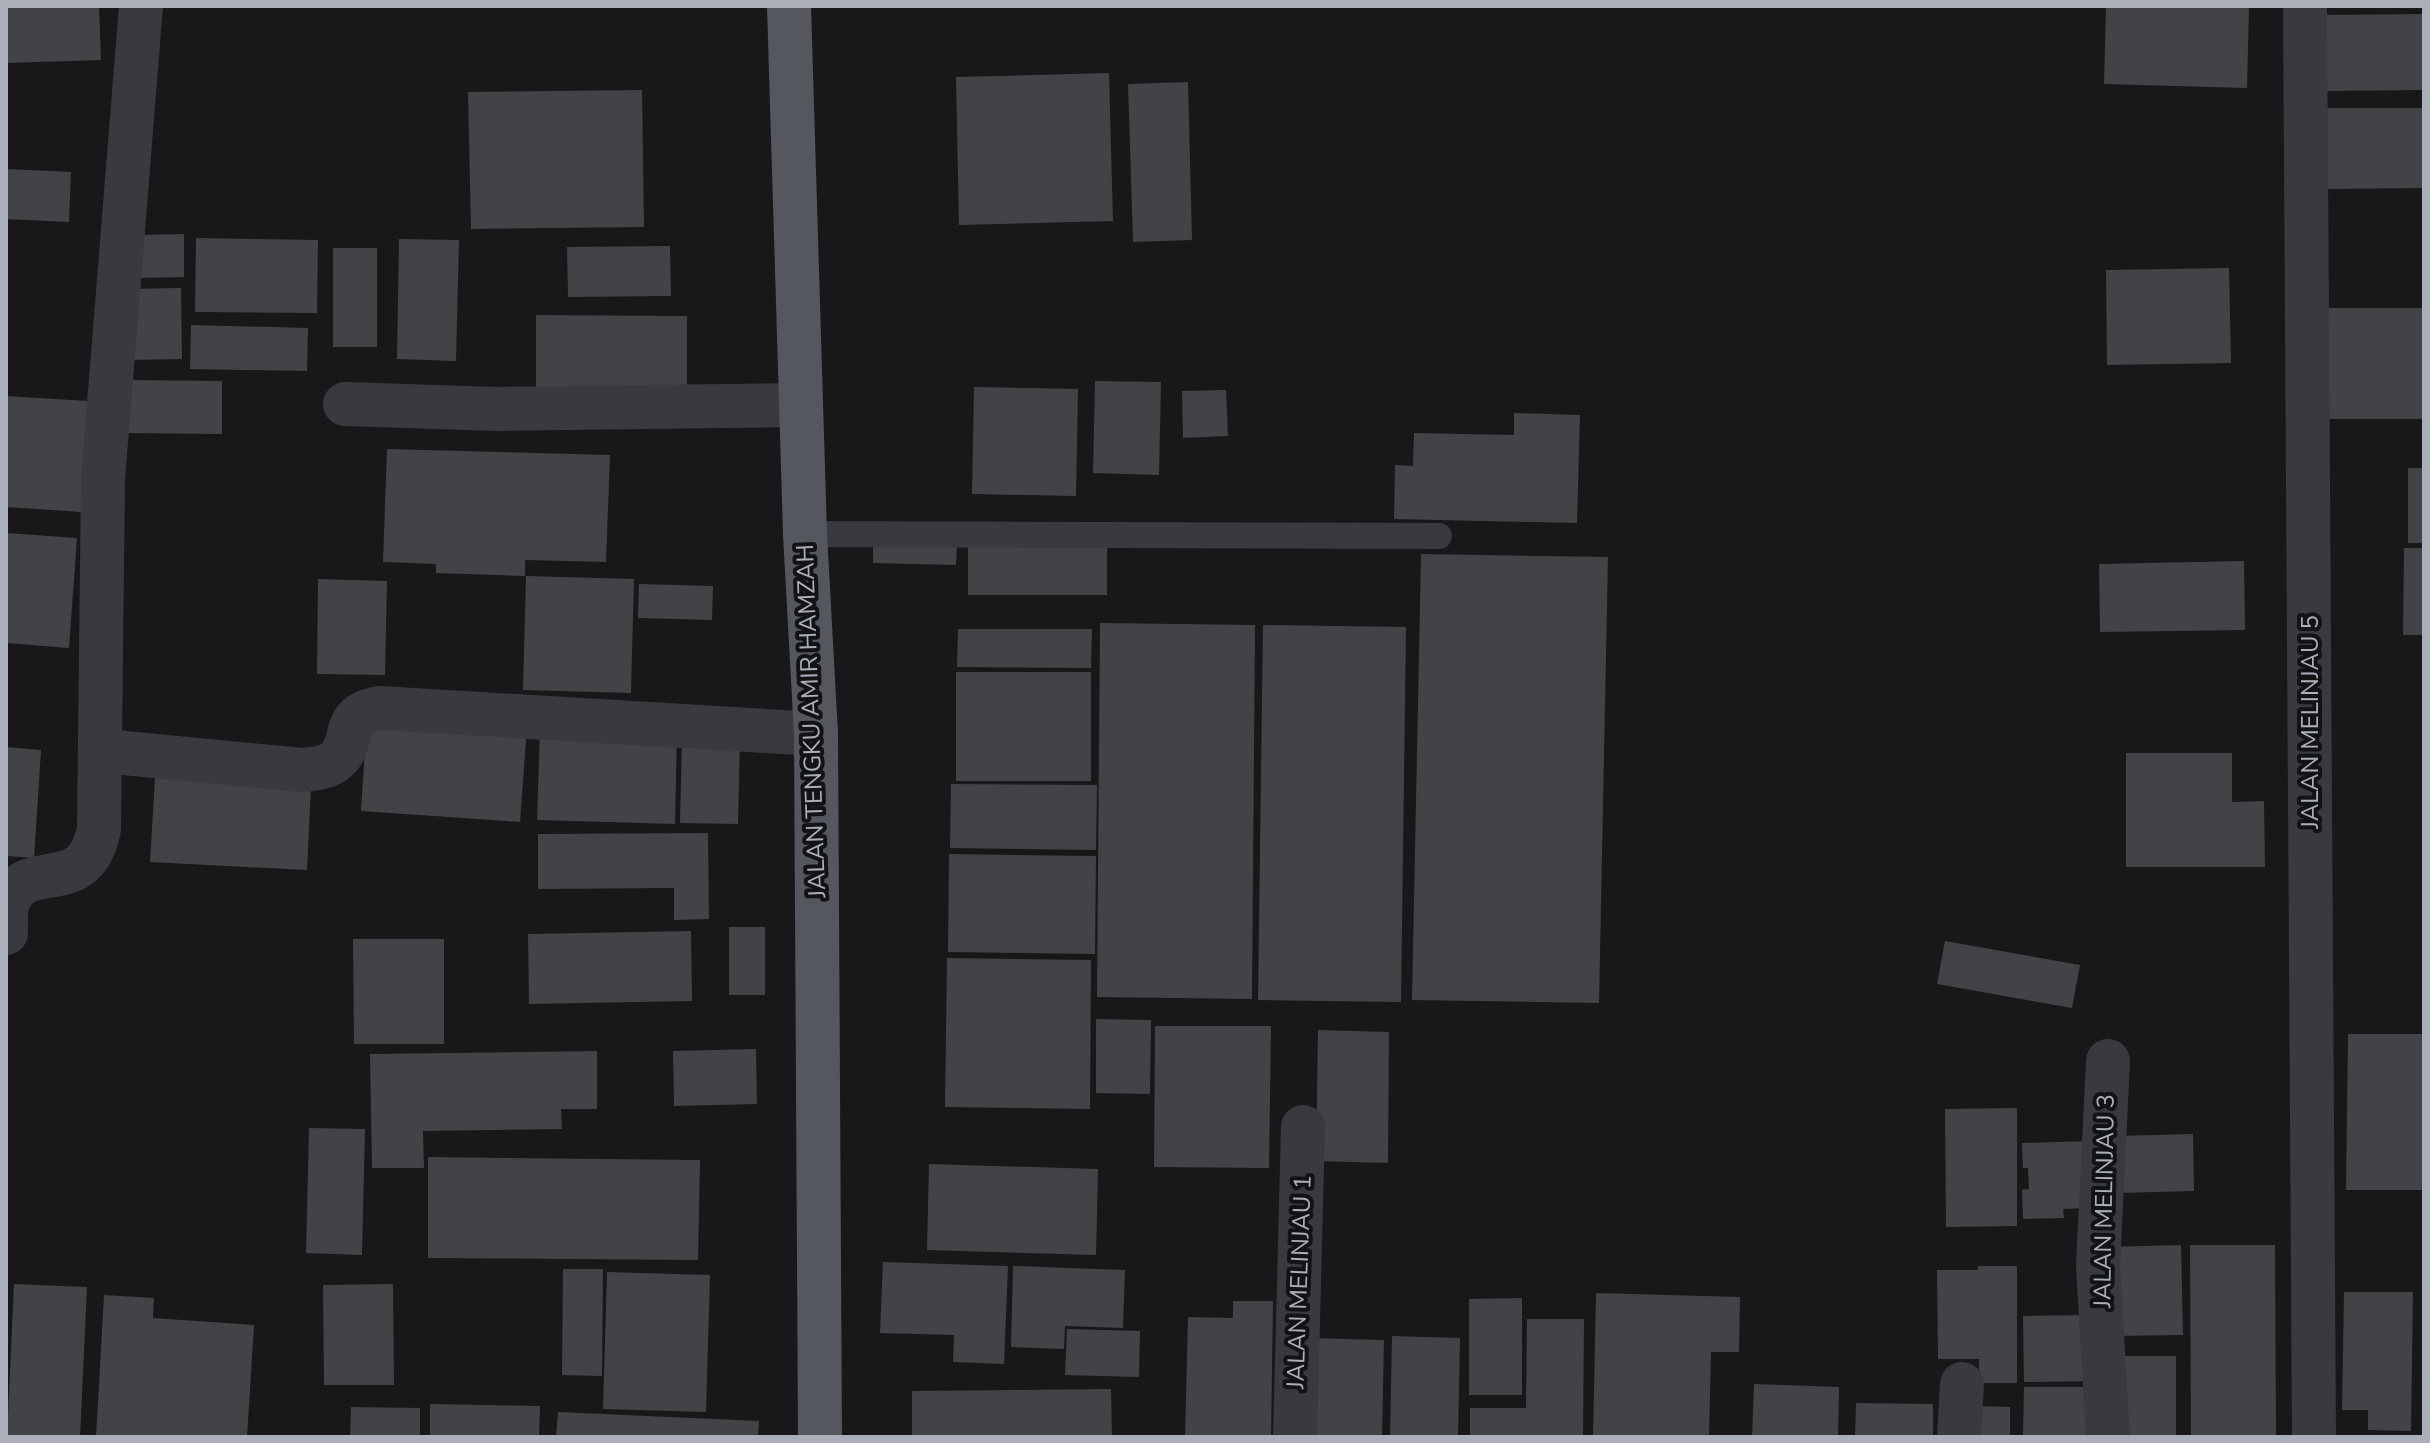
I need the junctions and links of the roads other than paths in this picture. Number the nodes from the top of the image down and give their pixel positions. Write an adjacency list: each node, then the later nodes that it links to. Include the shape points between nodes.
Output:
1 (141, 6): 9 (street, via 103,479)
2 (789, 6): 5 (main road, JALAN TENGKU AMIR HAMZAH)
3 (2305, 6): 18 (street, JALAN MELINJAU 5)
4 (345, 404): 5 (street, via 497,409)
5 (801, 405): 6 (main road, JALAN TENGKU AMIR HAMZAH)
6 (805, 534): 7 (lane); 8 (main road, JALAN TENGKU AMIR HAMZAH)
7 (1439, 536)
8 (816, 734): 9 (street, via 380,708 354,717 334,762 302,770); 14 (main road, JALAN TENGKU AMIR HAMZAH)
9 (103, 751): 10 (street, via 94,852 84,866 29,880 15,889 7,904)
10 (6, 933)
11 (2108, 1061): 17 (street, JALAN MELINJAU 3, via 2098,1266)
12 (1303, 1127): 15 (street, JALAN MELINJAU 1)
13 (1962, 1384): 16 (street)
14 (820, 1437)
15 (1295, 1437)
16 (1959, 1437)
17 (2108, 1437)
18 (2314, 1437)

